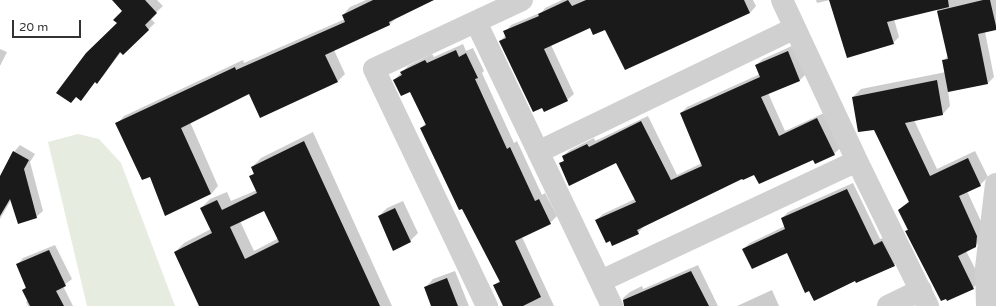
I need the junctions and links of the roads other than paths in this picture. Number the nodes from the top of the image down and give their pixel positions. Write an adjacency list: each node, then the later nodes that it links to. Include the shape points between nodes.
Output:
1 (522, 0): 3 (street)
2 (782, 0): 4 (street)
3 (476, 22): 5 (street); 10 (street, via 374,69)
4 (795, 28): 5 (street); 6 (street)
5 (538, 152): 8 (street)
6 (857, 161): 8 (street); 9 (street)
7 (996, 184): 13 (street, via 986,268)
8 (601, 281): 11 (street)
9 (924, 298): 12 (street)
10 (487, 306)
11 (612, 306)
12 (888, 306)
13 (987, 306)

